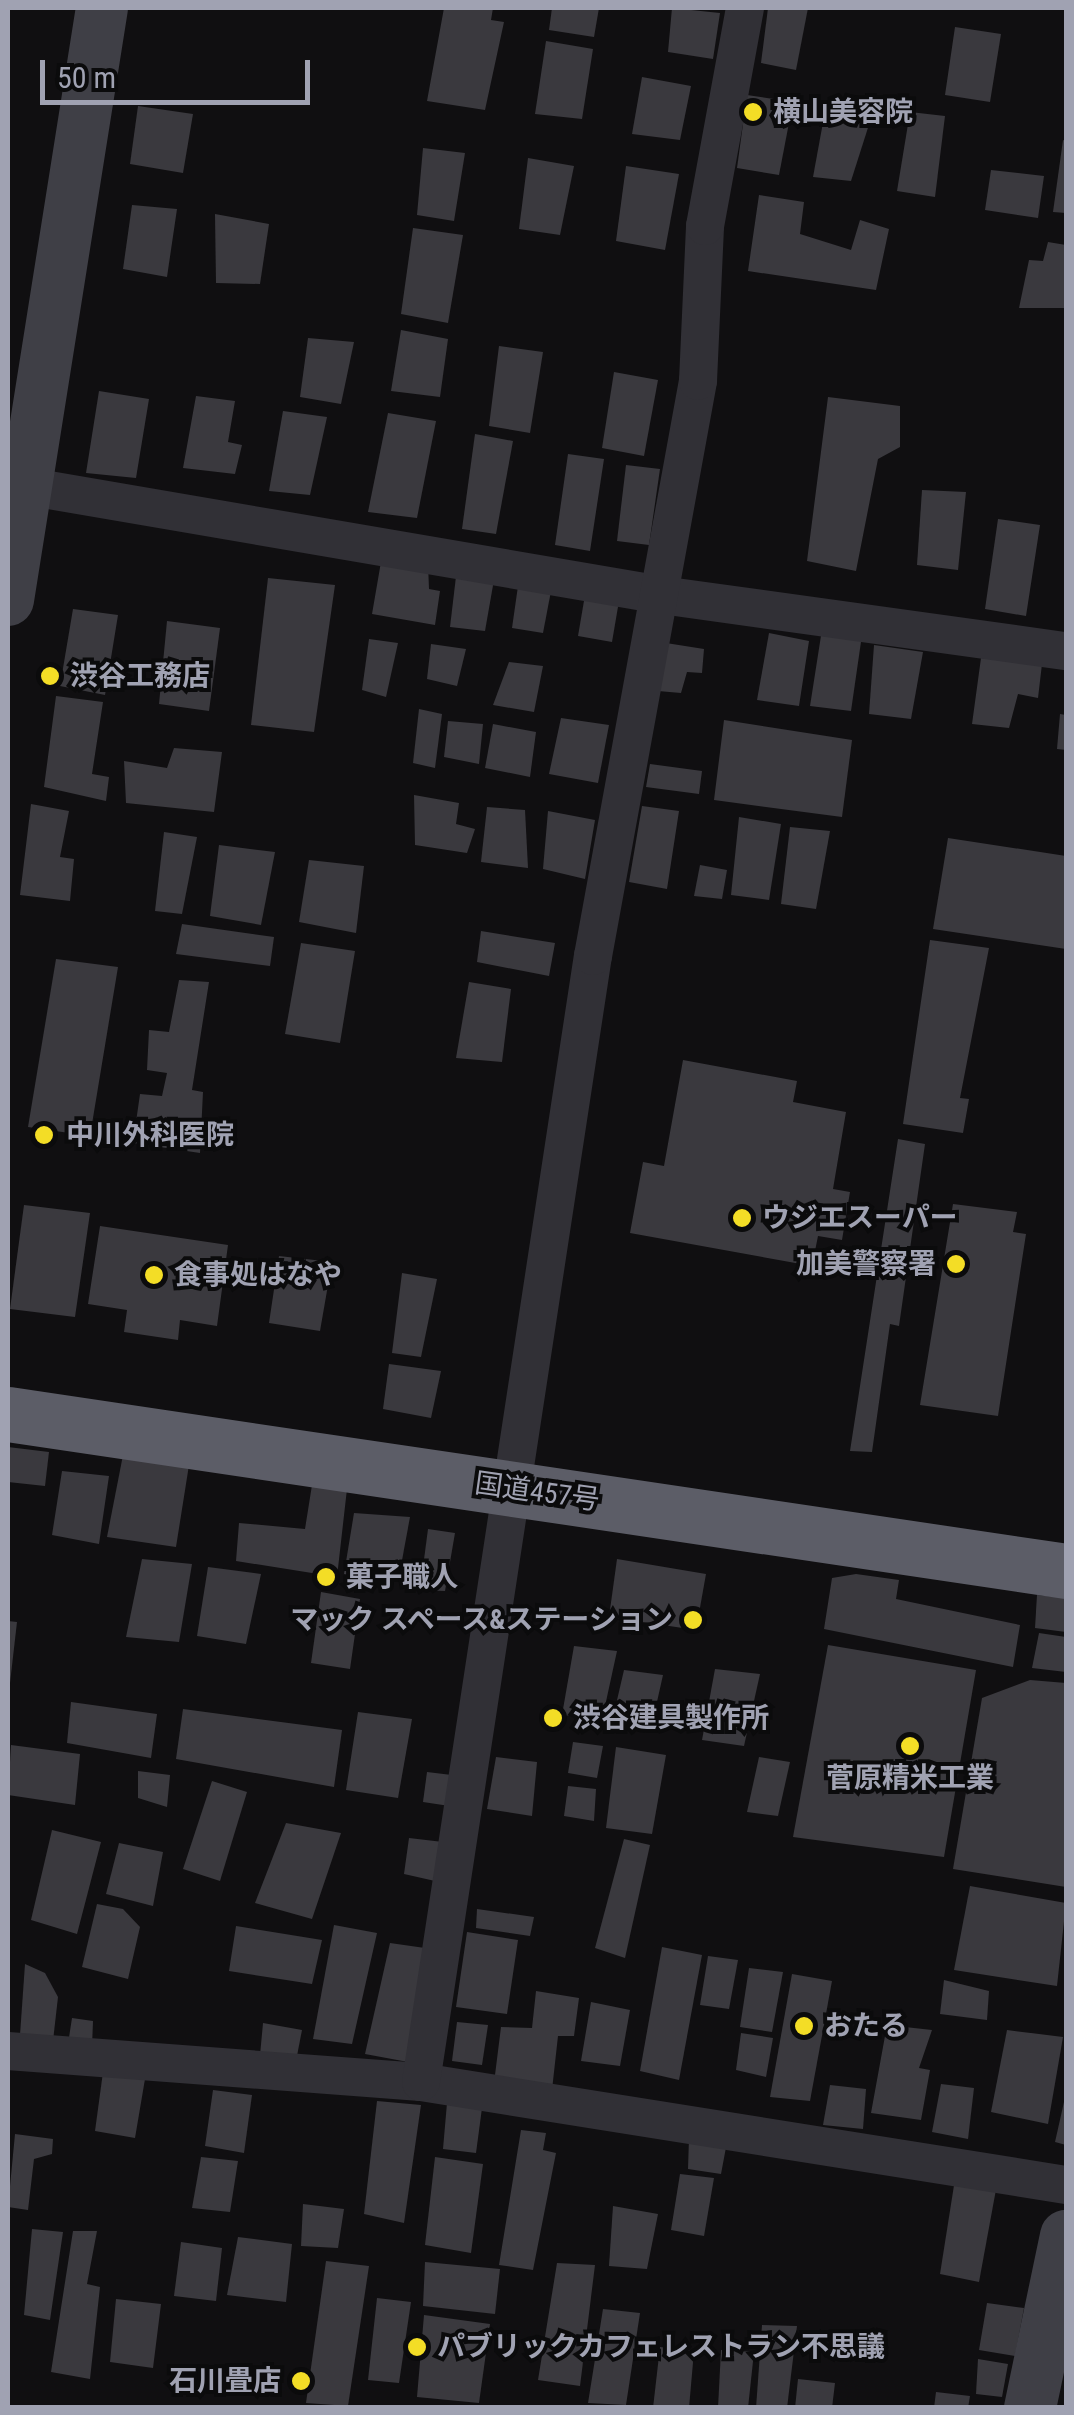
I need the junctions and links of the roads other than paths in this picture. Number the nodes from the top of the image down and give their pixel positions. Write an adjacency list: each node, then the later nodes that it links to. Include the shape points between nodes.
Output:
1 (102, 8): 3 (street)
2 (745, 8): 4 (street, via 705,226 698,381)
3 (16, 485): 4 (street); 5 (street)
4 (661, 595): 6 (street); 8 (street, via 592,956)
5 (8, 600)
6 (1066, 651)
7 (8, 1414): 8 (highway, 国道457号)
8 (510, 1488): 9 (highway, 国道457号); 11 (street)
9 (1066, 1571)
10 (8, 2051): 11 (street)
11 (421, 2082): 12 (street)
12 (1066, 2185)
13 (1066, 2236): 14 (street)
14 (1030, 2408)

